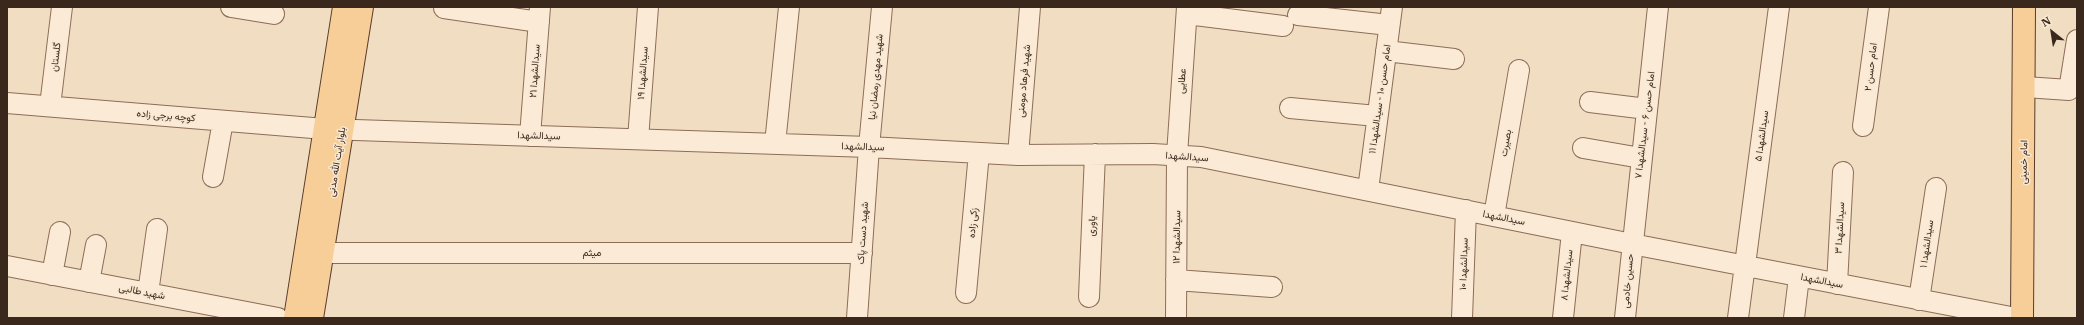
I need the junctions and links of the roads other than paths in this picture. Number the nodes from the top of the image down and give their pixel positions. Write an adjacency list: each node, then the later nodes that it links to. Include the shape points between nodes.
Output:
1 (62, 7): 26 (street, گلستان)
2 (231, 7): 15 (street)
3 (344, 7): 32 (main road, بلوار آیت الله مدنی)
4 (362, 7): 32 (main road, بلوار آیت الله مدنی)
5 (648, 7): 34 (street, سیدالشهدا ۱۹)
6 (789, 7): 35 (street)
7 (882, 7): 36 (street, شهید مهدی رمضان نیا)
8 (1030, 7): 40 (street, شهید فرهاد مومنی)
9 (1658, 7): 28 (street, امام حسن ۶ - سیدالشهدا ۷)
10 (1779, 7): 57 (street, سیدالشهدا ۵)
11 (1879, 7): 31 (street, امام حسن ۲)
12 (2024, 7): 22 (main road, امام خمینی)
13 (444, 8): 16 (street)
14 (1187, 10): 17 (street, via 1290,21); 41 (street, عطایی)
15 (274, 14)
16 (540, 14): 33 (street, سیدالشهدا ۲۱)
17 (1391, 16): 19 (street, امام حسن ۱۰ - سیدالشهدا ۱۱)
18 (2077, 40): 23 (street)
19 (1386, 51): 20 (street); 29 (street, امام حسن ۱۰ - سیدالشهدا ۱۱)
20 (1454, 59)
21 (1519, 70): 48 (street, بصیرت)
22 (2025, 86): 23 (street); 79 (main road, امام خمینی)
23 (2073, 91)
24 (1590, 102): 28 (street)
25 (7, 103): 26 (street, کوچه برجى زاده)
26 (50, 106): 30 (street, کوچه برجى زاده)
27 (1290, 108): 29 (street)
28 (1647, 109): 42 (street, امام حسن ۶ - سیدالشهدا ۷)
29 (1377, 116): 46 (street, امام حسن ۱۰ - سیدالشهدا ۱۱)
30 (223, 121): 32 (street, کوچه برجى زاده); 44 (street)
31 (1864, 126)
32 (333, 129): 33 (street, سیدالشهدا); 54 (main road, بلوار آیت الله مدنی); 69 (main road, بلوار آیت الله مدنی)
33 (530, 136): 34 (street, سیدالشهدا)
34 (638, 139): 35 (street, سیدالشهدا)
35 (775, 144): 36 (street, سیدالشهدا)
36 (869, 147): 38 (street, سیدالشهدا); 55 (street, شهید دست پاک)
37 (1583, 148): 42 (street)
38 (980, 153): 40 (street, سیدالشهدا); 65 (street, زکی زاده)
39 (1095, 154): 40 (street, سیدالشهدا); 41 (street, سیدالشهدا); 66 (street, یاوری)
40 (1018, 155)
41 (1178, 155): 46 (street, سیدالشهدا, via 1201,156); 60 (street, سیدالشهدا ۱۲)
42 (1641, 158): 52 (street, امام حسن ۶ - سیدالشهدا ۷)
43 (1843, 172): 62 (street, سیدالشهدا ۳)
44 (213, 177)
45 (1936, 188): 67 (street, سیدالشهدا ۱)
46 (1368, 190): 47 (street, سیدالشهدا)
47 (1466, 210): 48 (street, سیدالشهدا); 73 (street, سیدالشهدا ۱۰)
48 (1494, 216): 51 (street, سیدالشهدا)
49 (157, 228): 64 (street)
50 (60, 232): 58 (street)
51 (1572, 232): 52 (street, سیدالشهدا); 74 (street, سیدالشهدا ۸)
52 (1632, 244): 57 (street, سیدالشهدا); 75 (street, حسین خادمی)
53 (96, 245): 61 (street)
54 (322, 253): 55 (street, میثم); 70 (main road, بلوار آیت الله مدنی)
55 (862, 253): 71 (street, شهید دست پاک)
56 (7, 266): 58 (street, شهید طالبی)
57 (1744, 266): 59 (street, سیدالشهدا); 76 (street, سیدالشهدا ۵)
58 (52, 275): 61 (street, شهید طالبی)
59 (1799, 276): 62 (street, سیدالشهدا); 77 (street)
60 (1176, 280): 63 (street); 72 (street, سیدالشهدا ۱۲)
61 (89, 282): 64 (street, شهید طالبی)
62 (1837, 284): 67 (street, سیدالشهدا)
63 (1272, 287)
64 (148, 293): 68 (street, شهید طالبی)
65 (966, 293)
66 (1089, 297)
67 (1919, 300): 78 (street, سیدالشهدا)
68 (278, 318)
69 (295, 318)
70 (312, 318)
71 (857, 318)
72 (1176, 318)
73 (1462, 318)
74 (1563, 318)
75 (1625, 318)
76 (1738, 318)
77 (1794, 318)
78 (2016, 318)
79 (2022, 318)

